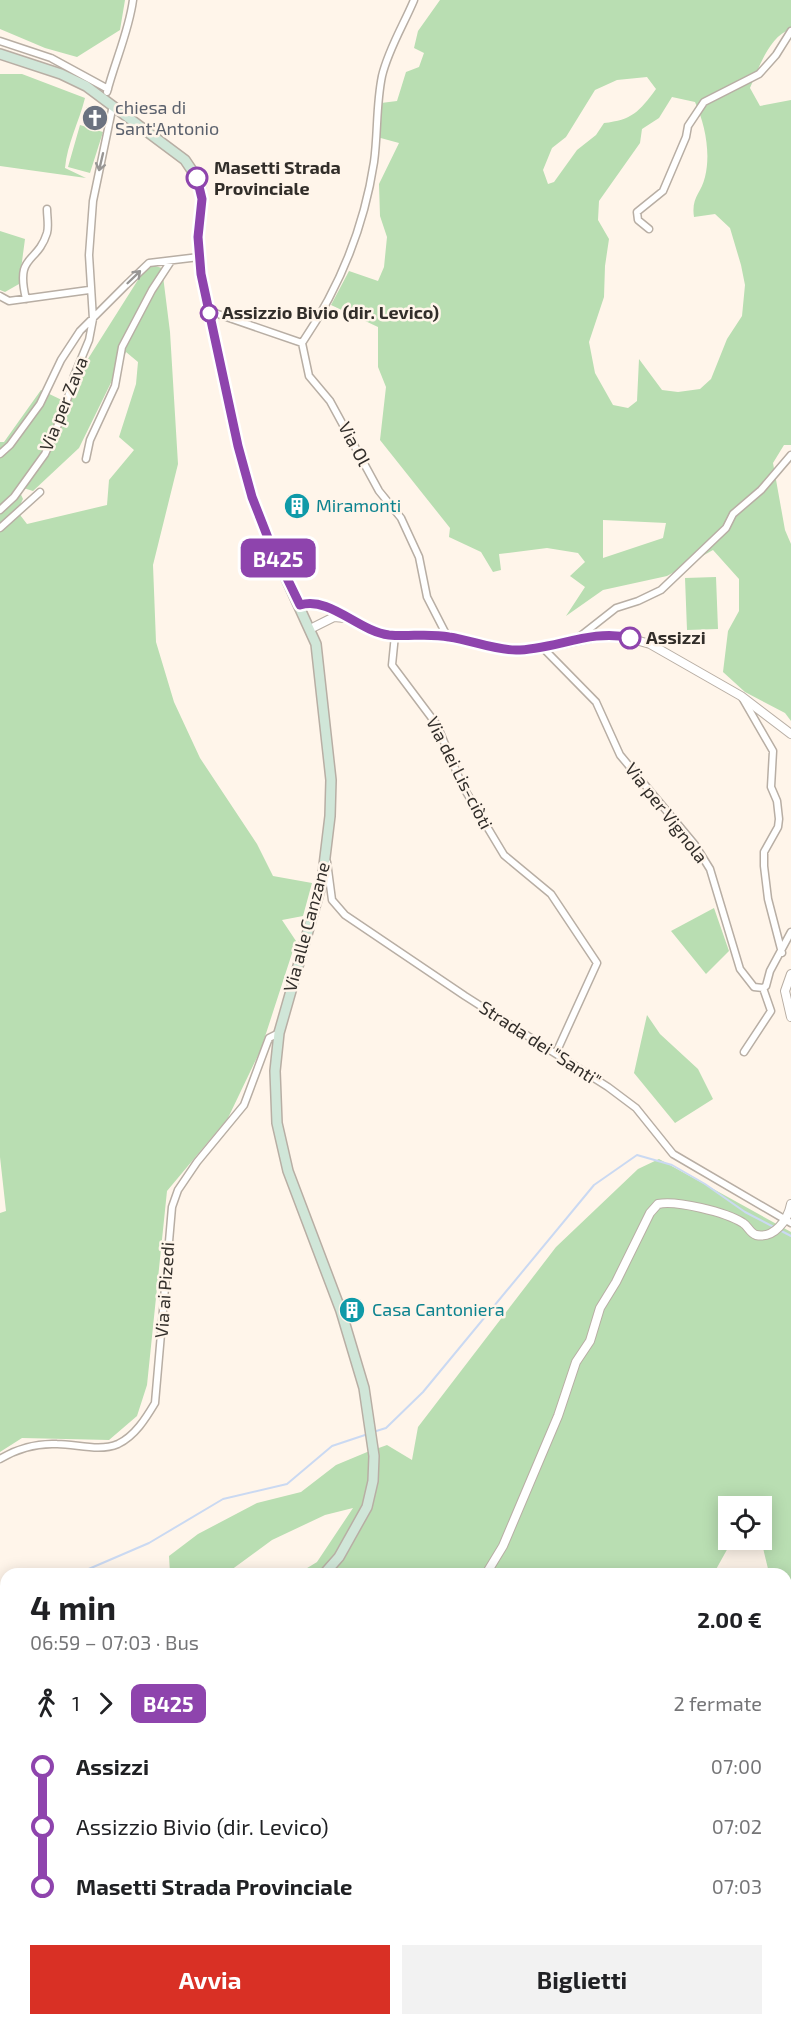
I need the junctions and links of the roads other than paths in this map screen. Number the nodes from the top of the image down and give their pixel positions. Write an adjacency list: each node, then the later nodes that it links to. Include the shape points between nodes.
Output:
1 (133, 0): 6 (street, via 130,21 115,60)
2 (414, 0): 16 (street, via 383,74 375,122 374,163 353,250)
3 (791, 31): 8 (street, via 759,74 704,102 688,126 663,192 637,212 638,220)
4 (0, 41): 6 (street, via 51,58)
5 (0, 54): 6 (main road, Via alle Canzane, via 61,74)
6 (109, 98): 9 (main road, Via alle Canzane, via 185,160 199,181); 11 (street, one-way to 11, via 93,201)
7 (47, 209): 13 (street, via 44,242 24,268)
8 (649, 229)
9 (199, 257): 10 (street); 14 (main road, Via alle Canzane)
10 (171, 261): 15 (street, one-way to 10, via 149,263); 19 (street, via 122,347 115,386 93,433)
11 (89, 290): 13 (street); 15 (street)
12 (0, 296): 13 (street, via 9,301)
13 (26, 299)
14 (209, 311): 16 (street); 23 (main road, Via alle Canzane, via 252,497)
15 (93, 319): 17 (street, via 61,360 40,404); 21 (street, Via per Zava, via 64,411 45,454)
16 (303, 343): 27 (street, Via Ol, via 309,376 330,401 379,491 401,518 419,556 427,597)
17 (0, 454)
18 (791, 455): 28 (street, via 733,514 726,528 661,590 616,608)
19 (86, 459)
20 (40, 492): 22 (street)
21 (0, 510)
22 (0, 528)
23 (300, 605): 24 (street, via 316,603); 25 (main road, Via alle Canzane)
24 (346, 618): 25 (street, via 334,617); 26 (street)
25 (310, 629): 32 (main road, Via alle Canzane, via 319,661 331,780)
26 (395, 635): 27 (street); 40 (street, Via dei Lis-ciòti, via 392,665 437,725 474,807 504,855 551,894 597,963)
27 (447, 636): 29 (street, via 507,650)
28 (574, 641): 29 (street); 30 (street, via 606,635 650,645)
29 (543, 648): 36 (street, Via per Vignola, via 596,702 620,755 710,869 740,969 754,987)
30 (741, 696): 31 (street); 34 (street, via 773,751 771,787 779,819 764,852 764,866)
31 (791, 734)
32 (327, 849): 38 (main road, Via alle Canzane, via 322,882); 40 (street, Strada dei "Santi", via 332,900 345,915)
33 (791, 932): 34 (street)
34 (782, 954): 36 (street)
35 (791, 974): 37 (street, via 785,991)
36 (763, 988): 39 (street, via 771,1011)
37 (791, 1017)
38 (279, 1034): 43 (street, Via ai Pizedi, via 269,1038 244,1105 197,1162 175,1198 169,1227 155,1403 141,1426 118,1444 18,1448); 44 (main road, Via alle Canzane, via 275,1071 277,1123 288,1171 341,1311 371,1422 374,1481 367,1507)
39 (744, 1052)
40 (556, 1053): 42 (street, Strada dei "Santi", via 636,1108 673,1154)
41 (791, 1204): 42 (street)
42 (786, 1223): 45 (street, via 763,1235 754,1234 733,1219 678,1204 658,1204 650,1212 600,1308 590,1341 576,1362 558,1416)
43 (0, 1459)
44 (329, 1568)
45 (489, 1568)

